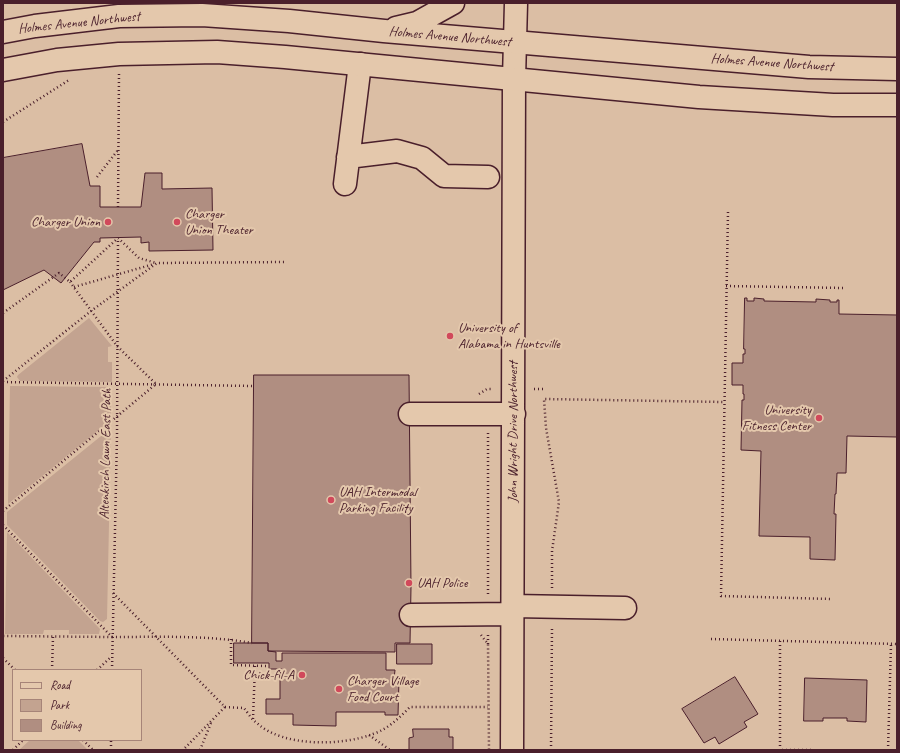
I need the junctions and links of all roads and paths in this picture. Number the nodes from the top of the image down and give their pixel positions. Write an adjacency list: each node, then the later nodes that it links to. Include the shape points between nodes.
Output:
1 (453, 3): 3 (main road, via 417,23)
2 (516, 3): 5 (main road, John Wright Drive Northwest)
3 (384, 31): 4 (main road, Holmes Avenue Northwest, via 202,15 119,16); 5 (main road, Holmes Avenue Northwest)
4 (3, 32)
5 (514, 42): 8 (main road, Holmes Avenue Northwest, via 809,67); 13 (main road, John Wright Drive Northwest)
6 (360, 64): 9 (main road, via 210,52 119,54 57,60); 13 (main road); 17 (main road)
7 (119, 67): 10 (path)
8 (897, 69)
9 (3, 70)
10 (119, 72): 11 (path); 16 (path)
11 (112, 73)
12 (71, 78): 15 (path)
13 (514, 79): 14 (main road, via 699,97 833,105); 43 (main road, John Wright Drive Northwest)
14 (897, 105)
15 (3, 122)
16 (119, 150): 18 (path); 21 (path)
17 (348, 157): 19 (main road, via 397,151 422,158 444,176); 20 (main road)
18 (97, 177)
19 (488, 177)
20 (345, 184)
21 (118, 207)
22 (728, 212): 28 (path)
23 (118, 238): 25 (path, via 138,258); 26 (path, Altenkirch Lawn East Path); 27 (path)
24 (284, 262): 25 (path)
25 (156, 263): 26 (path); 31 (path)
26 (118, 275): 29 (path); 31 (path, Altenkirch Lawn East Path)
27 (70, 282): 29 (path); 33 (path, via 59,273)
28 (726, 286): 30 (path); 40 (path)
29 (74, 287): 32 (path)
30 (844, 288)
31 (118, 290): 32 (path); 34 (path, Altenkirch Lawn East Path)
32 (91, 311): 34 (path); 35 (path)
33 (3, 313)
34 (118, 346): 36 (path, Altenkirch Lawn East Path); 37 (path)
35 (3, 382): 36 (path)
36 (118, 384): 37 (path); 44 (path, Altenkirch Lawn East Path)
37 (156, 384): 38 (path); 44 (path)
38 (253, 386)
39 (487, 389): 42 (path)
40 (724, 402): 48 (path, via 721,596); 49 (path, via 544,398 546,428 559,502 552,551)
41 (410, 414): 42 (main road)
42 (488, 414): 43 (main road); 52 (path)
43 (514, 414): 51 (main road, John Wright Drive Northwest)
44 (117, 417): 45 (path); 47 (path, Altenkirch Lawn East Path)
45 (3, 511)
46 (3, 525): 58 (path)
47 (113, 593): 56 (path); 58 (path, Altenkirch Lawn East Path)
48 (831, 599)
49 (552, 606): 50 (main road); 51 (main road); 88 (path)
50 (625, 608)
51 (513, 610): 52 (main road); 87 (main road, John Wright Drive Northwest)
52 (488, 614): 53 (main road); 63 (path)
53 (411, 615)
54 (473, 635): 63 (path, via 481,635)
55 (3, 636): 57 (path)
56 (156, 637): 58 (path); 59 (path); 74 (path)
57 (53, 638): 58 (path); 71 (path)
58 (112, 638): 66 (path, Altenkirch Lawn East Path)
59 (231, 639): 62 (path); 68 (path, via 231,665)
60 (711, 639): 61 (path)
61 (780, 641): 64 (path); 89 (path)
62 (252, 643)
63 (488, 644): 75 (path)
64 (891, 644): 65 (path); 91 (path)
65 (897, 644)
66 (112, 656): 72 (path); 73 (path, Altenkirch Lawn East Path)
67 (3, 658): 70 (path)
68 (255, 666): 69 (path); 76 (path)
69 (266, 666)
70 (14, 669)
71 (52, 669)
72 (98, 669)
73 (112, 669)
74 (225, 707): 76 (path, via 244,708); 77 (path)
75 (488, 707): 78 (path, via 410,707 395,721); 86 (path)
76 (253, 719): 78 (path, via 277,735 300,741 352,740)
77 (212, 720): 83 (path); 84 (path)
78 (369, 735): 85 (path)
79 (22, 741): 81 (path)
80 (84, 741): 82 (path)
81 (13, 750)
82 (93, 750)
83 (183, 750)
84 (200, 750)
85 (390, 750)
86 (489, 750)
87 (512, 750)
88 (551, 750)
89 (781, 750): 90 (path)
90 (811, 750)
91 (888, 750)

